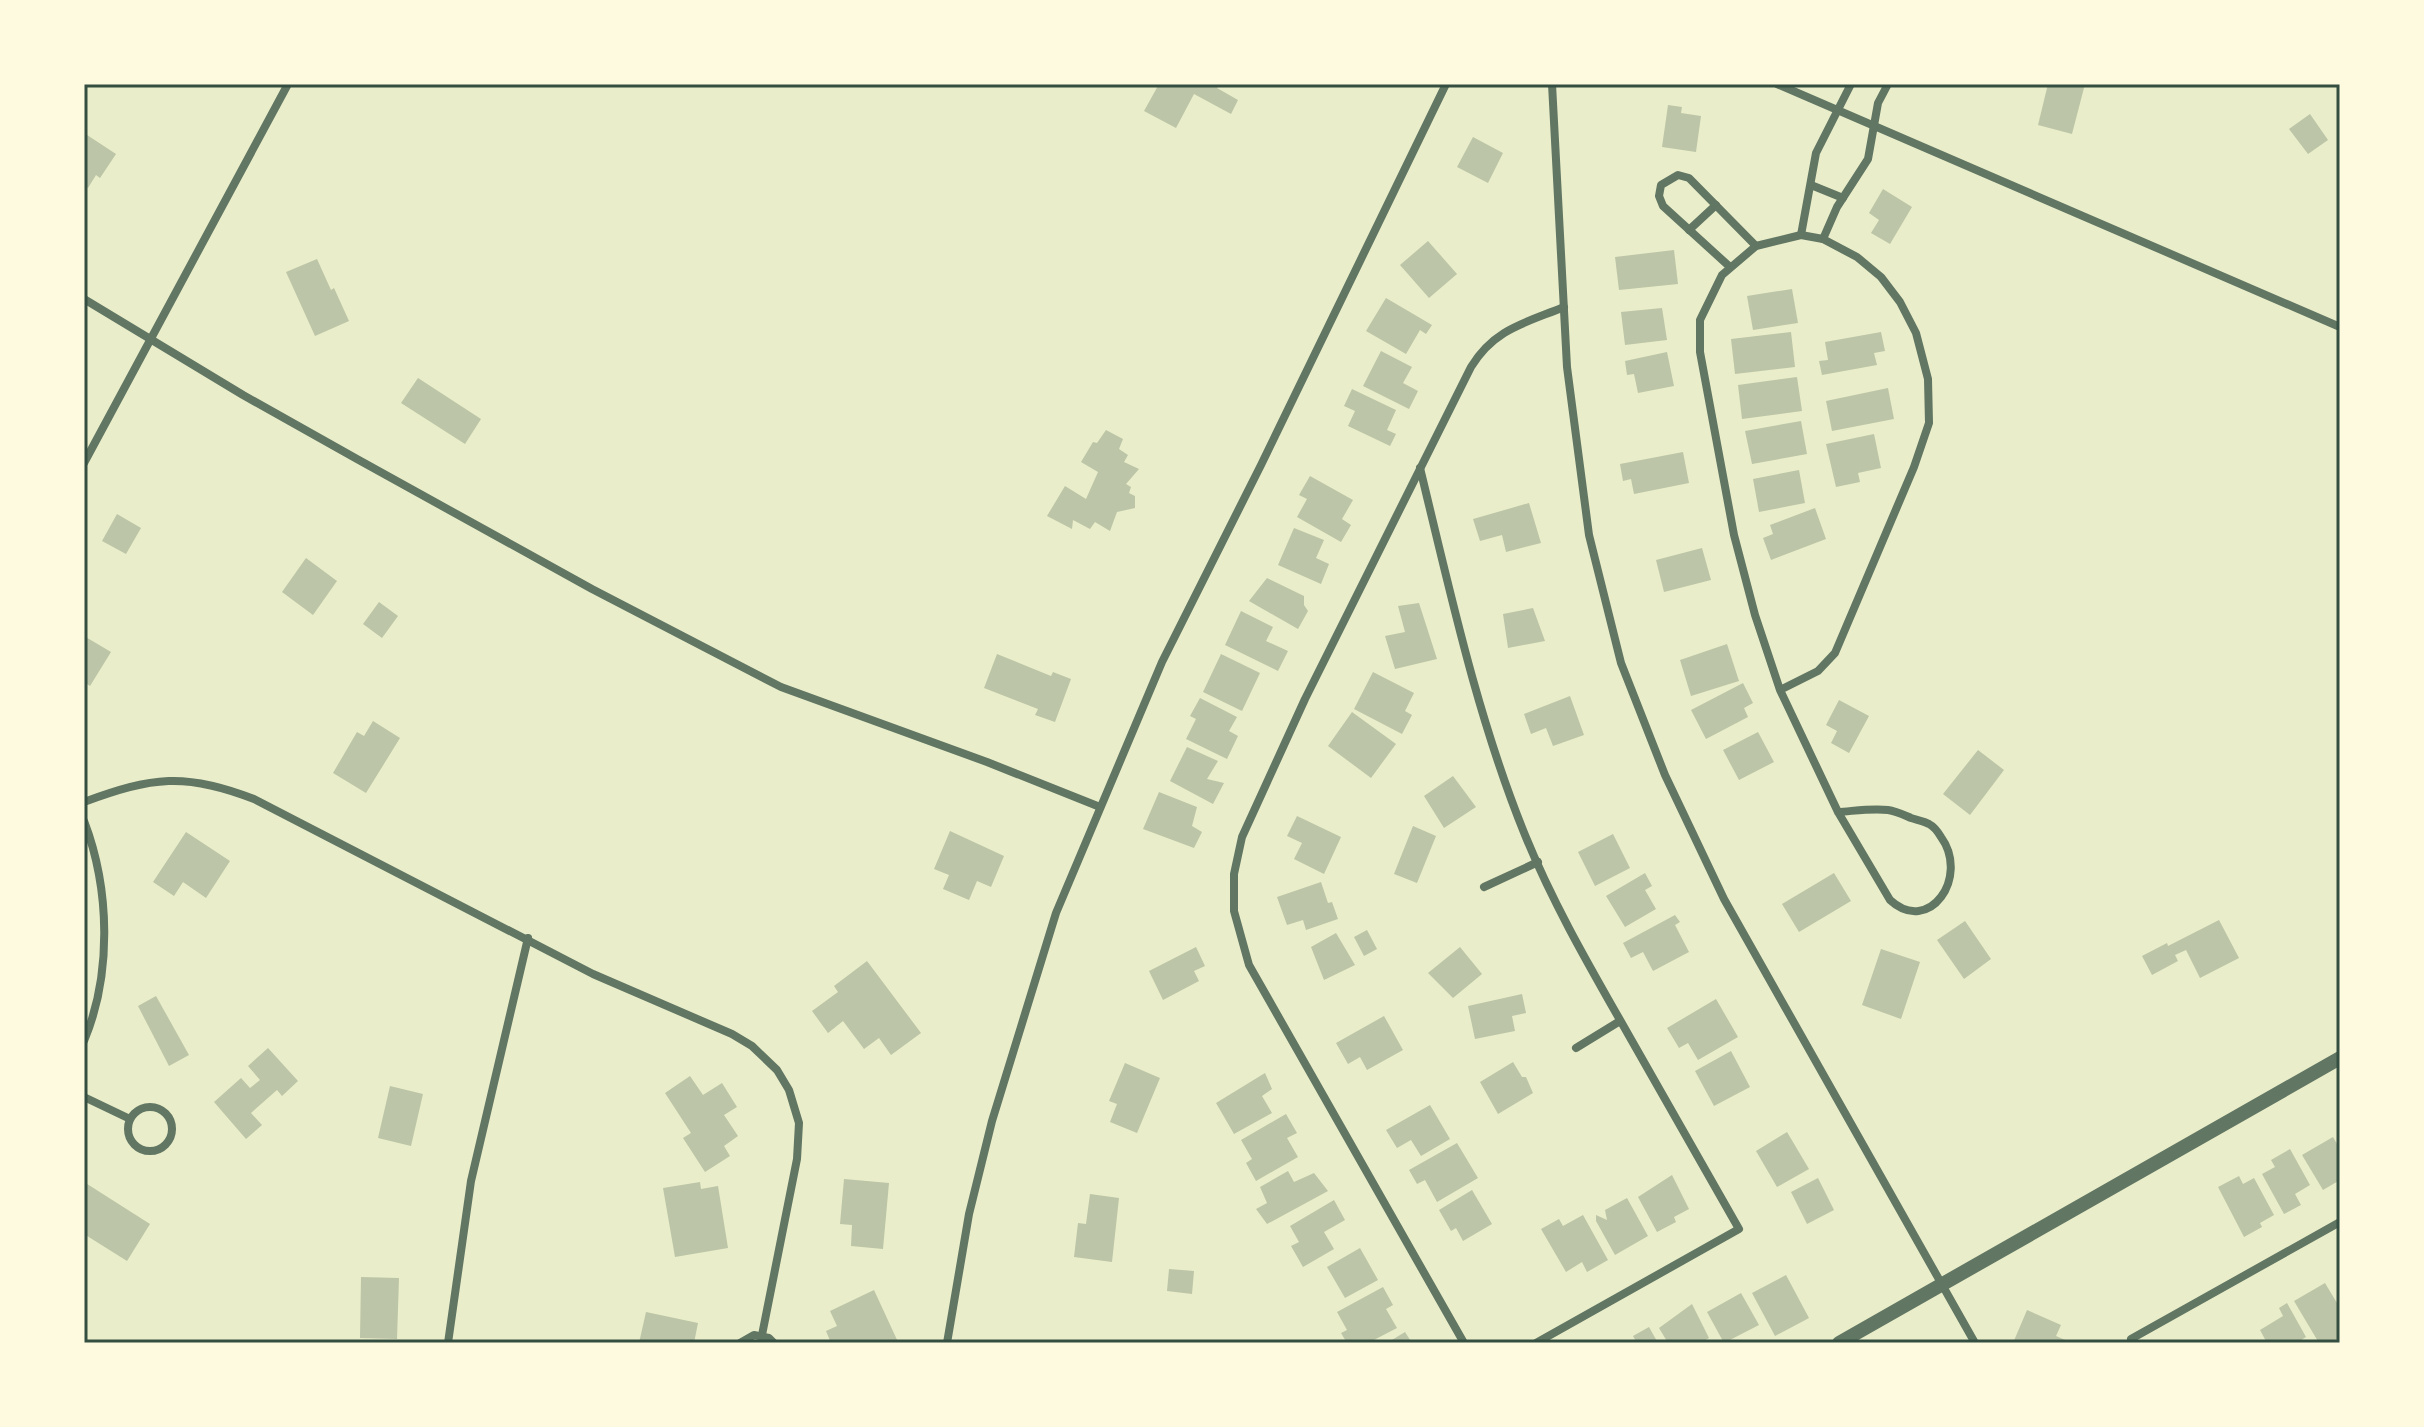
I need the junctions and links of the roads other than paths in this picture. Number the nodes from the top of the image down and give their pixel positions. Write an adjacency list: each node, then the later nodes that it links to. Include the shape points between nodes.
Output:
1 (288, 84): 20 (street)
2 (1446, 84): 25 (street, via 1162,662)
3 (1552, 84): 18 (street)
4 (1777, 84): 7 (street)
5 (1851, 84): 7 (street)
6 (1888, 84): 8 (street, via 1878,103)
7 (1838, 111): 8 (street); 9 (street, via 1816,153)
8 (1875, 127): 10 (street, via 1868,159); 19 (street)
9 (1811, 185): 10 (street); 13 (street)
10 (1843, 198): 14 (street)
11 (1716, 205): 12 (street); 12 (street, via 1689,178 1678,175 1661,185 1663,206); 15 (street)
12 (1689, 230): 16 (street)
13 (1801, 235): 14 (street); 15 (street)
14 (1823, 239): 23 (street, via 1857,257 1900,302 1916,333 1928,379 1929,423 1835,653 1818,671)
15 (1756, 246): 16 (street)
16 (1730, 267): 23 (street, via 1700,320 1700,352 1734,535)
17 (84, 299): 20 (street)
18 (1564, 307): 22 (street, via 1503,331 1481,350); 38 (street, via 1589,535 1621,663 1665,775 1724,899)
19 (2340, 327)
20 (150, 338): 21 (street); 25 (street, via 384,475 781,687)
21 (84, 463)
22 (1420, 468): 28 (street, via 1484,718); 45 (street, via 1242,837 1234,911 1257,982)
23 (1780, 690): 26 (street)
24 (84, 802): 30 (street, via 159,780 220,786)
25 (1100, 807): 44 (street, via 1056,913 992,1121 969,1214)
26 (1838, 812): 26 (street, via 1889,810 1932,825 1953,861 1942,897 1915,913 1902,911 1890,900)
27 (84, 821): 32 (street, via 96,861 104,929 97,997)
28 (1538, 862): 29 (street); 31 (street)
29 (1484, 887)
30 (528, 938): 39 (street, via 593,974 752,1046 789,1090 799,1123 797,1159); 41 (street, via 471,1181)
31 (1620, 1021): 33 (street); 46 (street, via 1739,1229)
32 (84, 1041)
33 (1576, 1048)
34 (2340, 1058): 38 (street)
35 (84, 1097): 36 (street)
36 (130, 1119): 36 (street, via 128,1134 143,1150 163,1148 171,1137 168,1116 156,1108 141,1109)
37 (2340, 1222): 40 (street)
38 (1942, 1285): 47 (street); 48 (street)
39 (762, 1335): 42 (street); 43 (street)
40 (2132, 1341)
41 (448, 1343)
42 (740, 1343)
43 (774, 1343)
44 (947, 1343)
45 (1464, 1343)
46 (1536, 1343)
47 (1839, 1343)
48 (1975, 1343)

